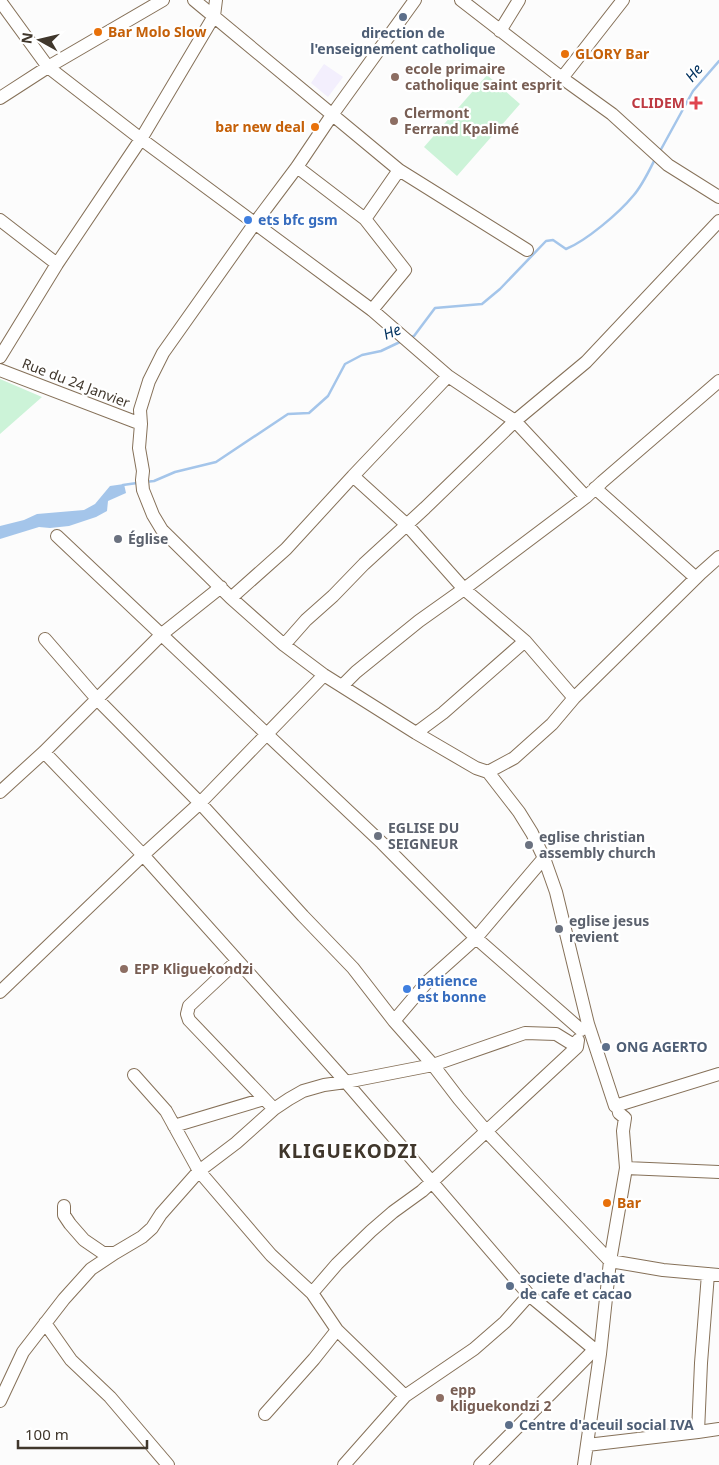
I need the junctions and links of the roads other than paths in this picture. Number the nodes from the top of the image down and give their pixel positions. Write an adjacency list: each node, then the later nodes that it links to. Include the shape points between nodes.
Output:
1 (163, 0): 11 (street)
2 (194, 0): 9 (street)
3 (216, 0): 9 (street)
4 (415, 0): 14 (street)
5 (461, 0): 10 (street)
6 (519, 0): 10 (street)
7 (623, 0): 12 (street)
8 (0, 1): 11 (street)
9 (214, 16): 14 (street); 15 (street)
10 (500, 31): 12 (street)
11 (48, 67): 13 (street); 15 (street)
12 (562, 78): 18 (street, via 612,114 668,165)
13 (0, 98)
14 (332, 115): 16 (street); 17 (street)
15 (141, 138): 22 (street); 24 (street)
16 (297, 167): 19 (street); 22 (street)
17 (399, 170): 19 (street); 23 (street)
18 (719, 197)
19 (365, 219): 25 (street, via 405,270)
20 (0, 220): 24 (street)
21 (719, 221): 30 (street, via 586,362)
22 (255, 223): 25 (street); 31 (street, via 163,353 149,381 140,410)
23 (527, 250)
24 (57, 264): 26 (street)
25 (372, 310): 28 (street)
26 (0, 357)
27 (0, 370): 31 (street, Rue du 24 Janvier)
28 (448, 376): 30 (street); 32 (street)
29 (719, 381): 33 (street)
30 (515, 421): 33 (street); 34 (street)
31 (141, 424): 38 (street, via 142,485 153,515 162,530)
32 (353, 476): 34 (street); 40 (street, via 286,549)
33 (590, 493): 37 (street); 39 (street)
34 (407, 525): 39 (street); 44 (street, via 306,620)
35 (57, 536): 41 (street)
36 (719, 557): 37 (street)
37 (696, 578): 47 (street)
38 (221, 587): 40 (street); 41 (street)
39 (464, 590): 43 (street); 46 (street, via 419,620)
40 (231, 598): 44 (street)
41 (162, 634): 48 (street); 50 (street)
42 (45, 639): 48 (street)
43 (525, 641): 47 (street); 49 (street, via 444,713)
44 (284, 645): 45 (street)
45 (324, 674): 46 (street); 50 (street)
46 (342, 686): 49 (street)
47 (574, 698): 52 (street, via 552,724 514,758)
48 (97, 699): 51 (street); 54 (street)
49 (416, 733): 52 (street)
50 (266, 735): 54 (street); 57 (street, via 382,843)
51 (44, 752): 53 (street); 55 (street)
52 (488, 772): 56 (street, via 519,812)
53 (0, 792)
54 (200, 803): 55 (street); 60 (street, via 353,968)
55 (143, 855): 58 (street); 59 (street)
56 (544, 858): 57 (street); 61 (street, via 556,892)
57 (476, 938): 60 (street, via 428,981); 61 (street)
58 (237, 961): 66 (street); 67 (street, via 189,1006 186,1014)
59 (0, 992)
60 (394, 1021): 63 (street)
61 (585, 1027): 62 (street); 68 (street)
62 (576, 1047): 63 (street, via 556,1034 525,1033); 71 (street)
63 (433, 1064): 66 (street); 71 (street)
64 (719, 1074): 68 (street)
65 (134, 1075): 70 (street, via 166,1111)
66 (346, 1082): 69 (street, via 303,1091); 75 (street)
67 (264, 1099): 69 (street); 70 (street)
68 (615, 1106): 72 (street, via 624,1118)
69 (274, 1109): 73 (street)
70 (174, 1126): 73 (street)
71 (487, 1132): 75 (street); 78 (street)
72 (626, 1168): 74 (street); 78 (street)
73 (199, 1171): 77 (street, via 152,1228); 80 (street, via 271,1255)
74 (719, 1172)
75 (431, 1182): 80 (street, via 371,1232); 81 (street)
76 (64, 1206): 77 (street, via 64,1215 84,1240 103,1253)
77 (115, 1253): 82 (street, via 92,1269)
78 (610, 1261): 79 (street); 84 (street)
79 (713, 1275): 89 (street, via 701,1363)
80 (312, 1293): 83 (street)
81 (529, 1295): 84 (street); 85 (street, via 474,1349)
82 (45, 1323): 86 (street, via 23,1352); 91 (street, via 71,1360 110,1397)
83 (337, 1330): 85 (street); 87 (street)
84 (597, 1352): 90 (street); 93 (street)
85 (405, 1396): 92 (street)
86 (0, 1401)
87 (264, 1414)
88 (719, 1428): 89 (street)
89 (698, 1432): 90 (street)
90 (587, 1446): 94 (street)
91 (168, 1465)
92 (344, 1465)
93 (480, 1465)
94 (584, 1465)

